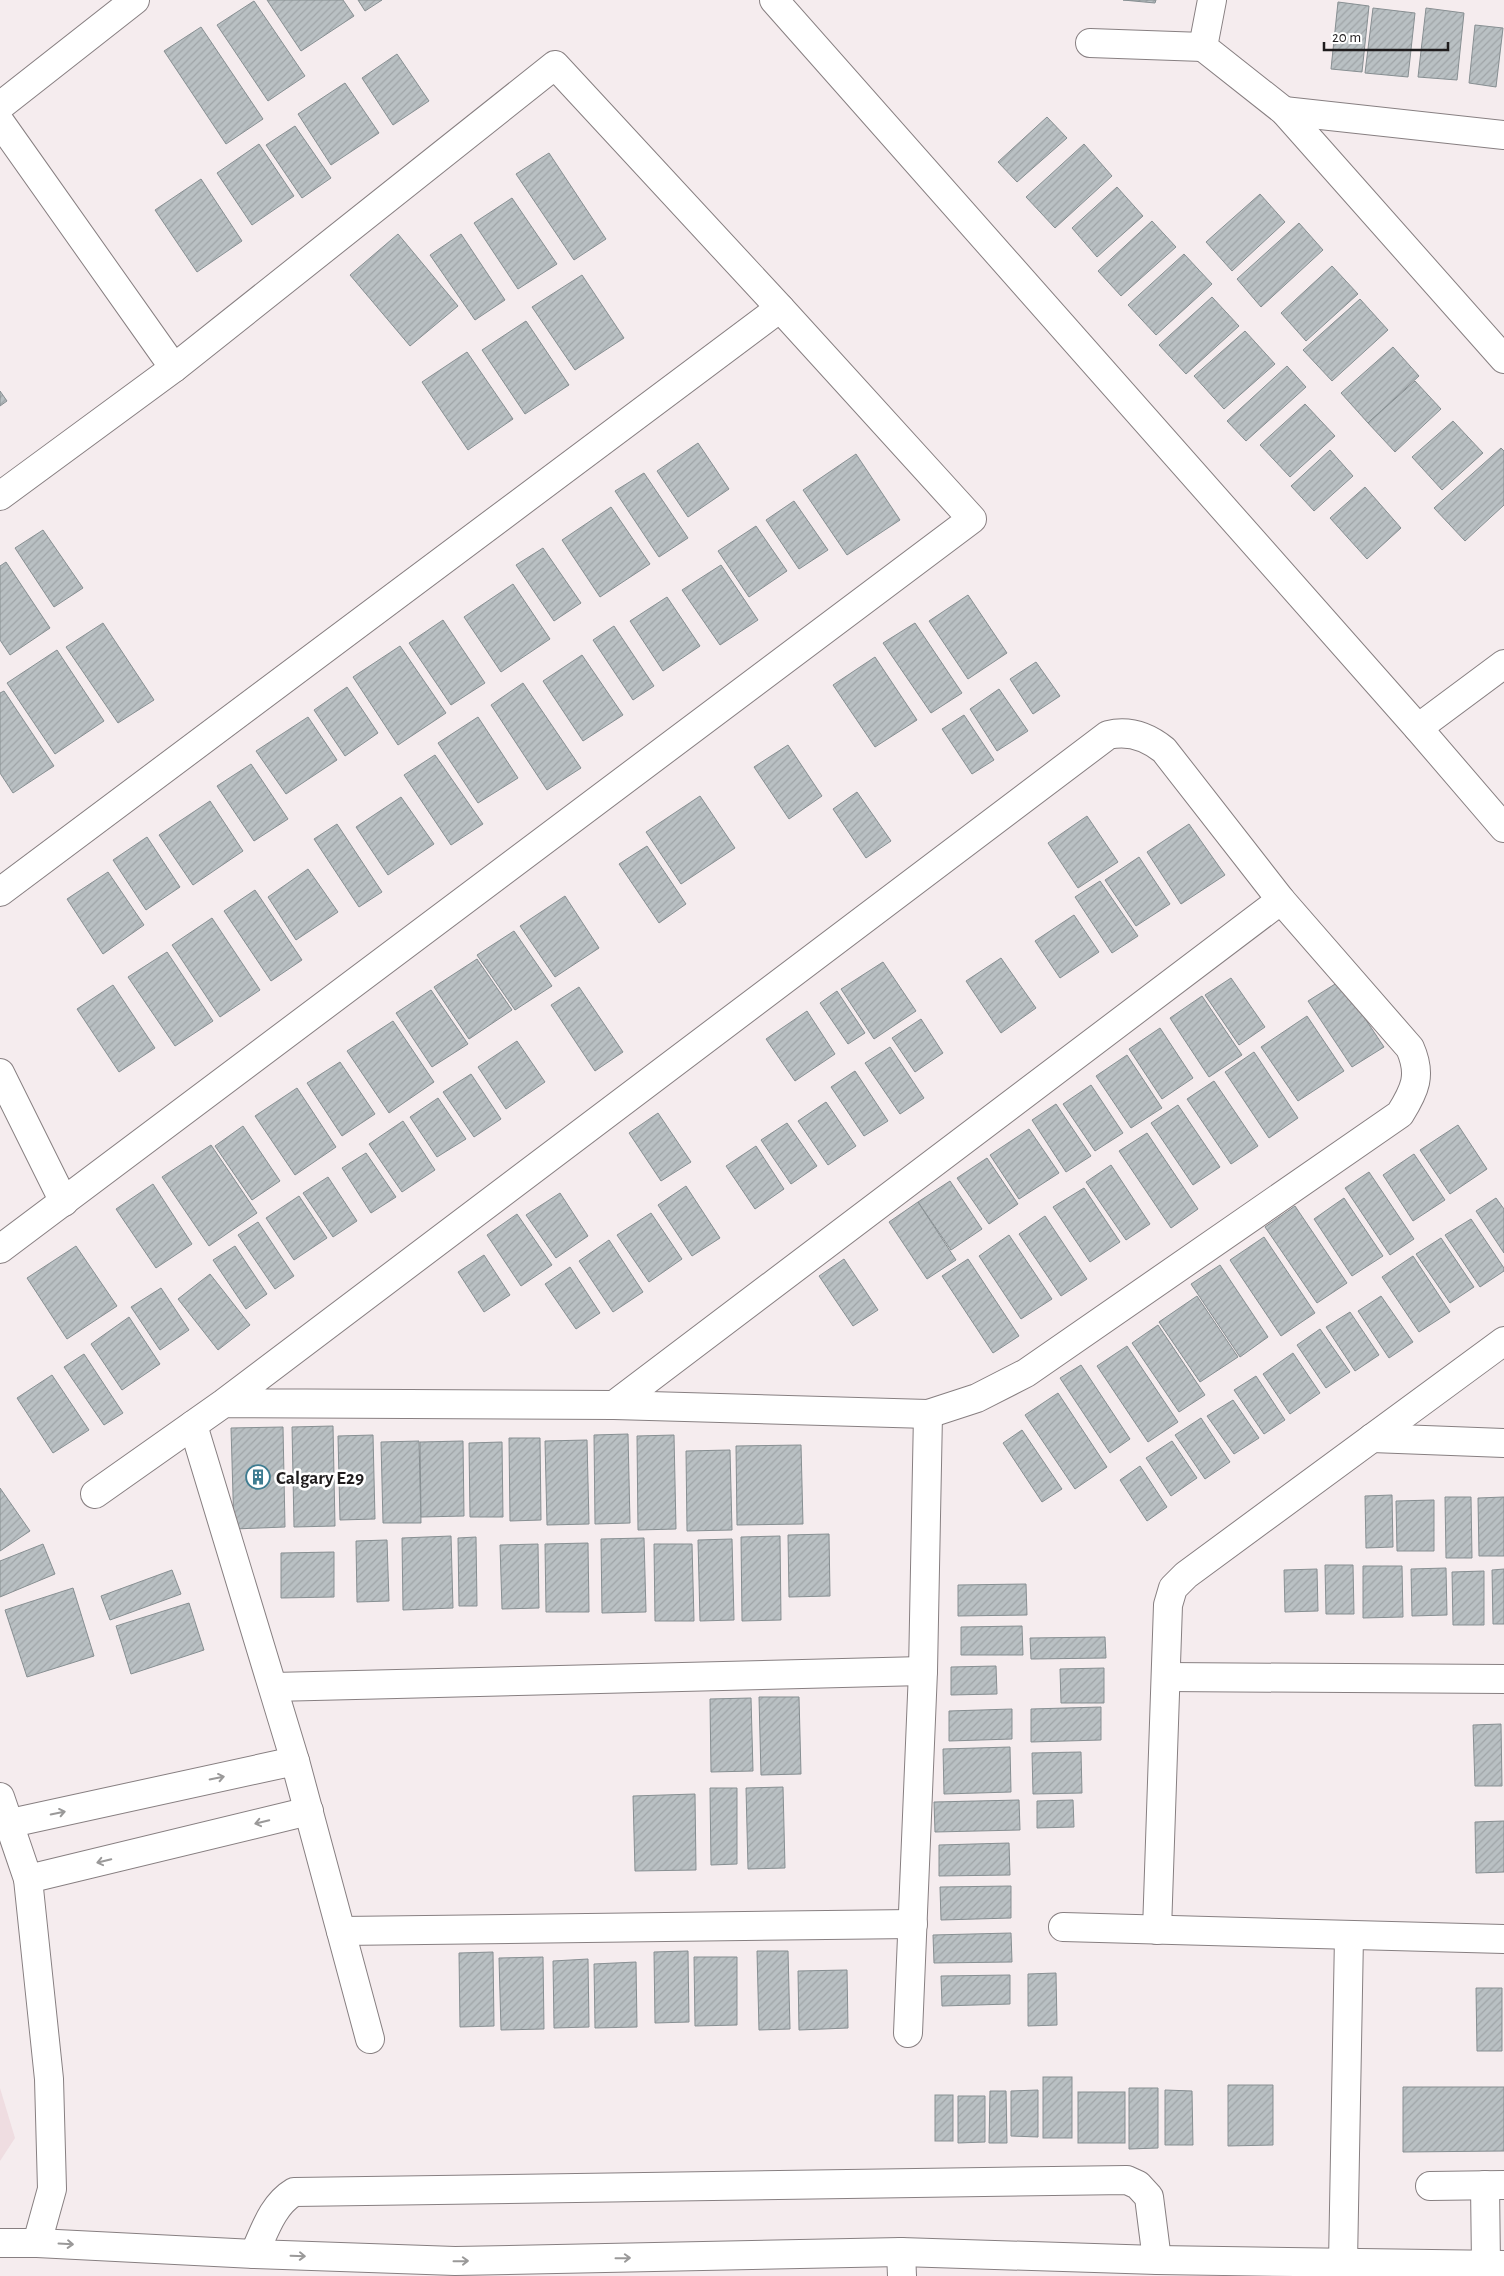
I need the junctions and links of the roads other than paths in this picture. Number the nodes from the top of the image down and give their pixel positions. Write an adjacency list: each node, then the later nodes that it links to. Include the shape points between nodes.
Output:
1 (135, 0): 6 (street)
2 (774, 0): 15 (street)
3 (1212, 0): 5 (street)
4 (1090, 43): 5 (street)
5 (1203, 47): 7 (street)
6 (0, 106)
7 (1284, 111): 9 (street); 11 (street)
8 (0, 122): 12 (street)
9 (1504, 135)
10 (780, 308): 12 (street, via 555,65); 17 (street); 20 (street, via 972,519)
11 (1504, 359)
12 (174, 368): 13 (street)
13 (0, 496)
14 (1504, 664): 15 (street)
15 (1418, 728): 16 (street)
16 (1504, 828)
17 (0, 892)
18 (1281, 900): 23 (street, via 1164,750 1151,740 1138,736 1121,732 1108,735); 24 (street); 25 (street, via 1410,1048 1416,1061 1416,1080 1400,1114 1026,1373 977,1398)
19 (0, 1073): 20 (street)
20 (64, 1202): 21 (street)
21 (0, 1249)
22 (1504, 1341): 27 (street)
23 (224, 1402): 24 (street); 26 (street)
24 (614, 1405): 25 (street)
25 (928, 1414): 30 (street)
26 (193, 1425): 29 (street); 33 (street)
27 (1372, 1438): 28 (street); 31 (street, via 1186,1575 1173,1588 1168,1605)
28 (1504, 1443)
29 (95, 1494)
30 (922, 1671): 33 (street); 39 (street)
31 (1166, 1677): 32 (street); 41 (street)
32 (1504, 1679)
33 (273, 1687): 34 (street)
34 (296, 1761): 36 (street); 37 (street, one-way to 34)
35 (0, 1797): 37 (street)
36 (309, 1811): 38 (street, one-way to 38); 42 (street)
37 (11, 1823): 38 (street)
38 (28, 1879): 50 (street, via 48,2079 52,2189)
39 (912, 1924): 42 (street); 45 (street)
40 (1063, 1927): 41 (street)
41 (1157, 1930): 43 (street)
42 (341, 1931): 46 (street)
43 (1350, 1936): 44 (street); 53 (street)
44 (1504, 1939)
45 (908, 2033)
46 (370, 2039)
47 (1495, 2184): 48 (street); 55 (street)
48 (1430, 2186)
49 (0, 2243): 50 (street)
50 (37, 2243): 51 (street, one-way to 51)
51 (254, 2254): 52 (street, via 274,2213 294,2192 1127,2180 1138,2184 1149,2197); 54 (street, one-way to 54, via 455,2261)
52 (1157, 2260): 53 (street); 54 (street)
53 (1343, 2263): 55 (street)
54 (902, 2264)
55 (1495, 2265)

